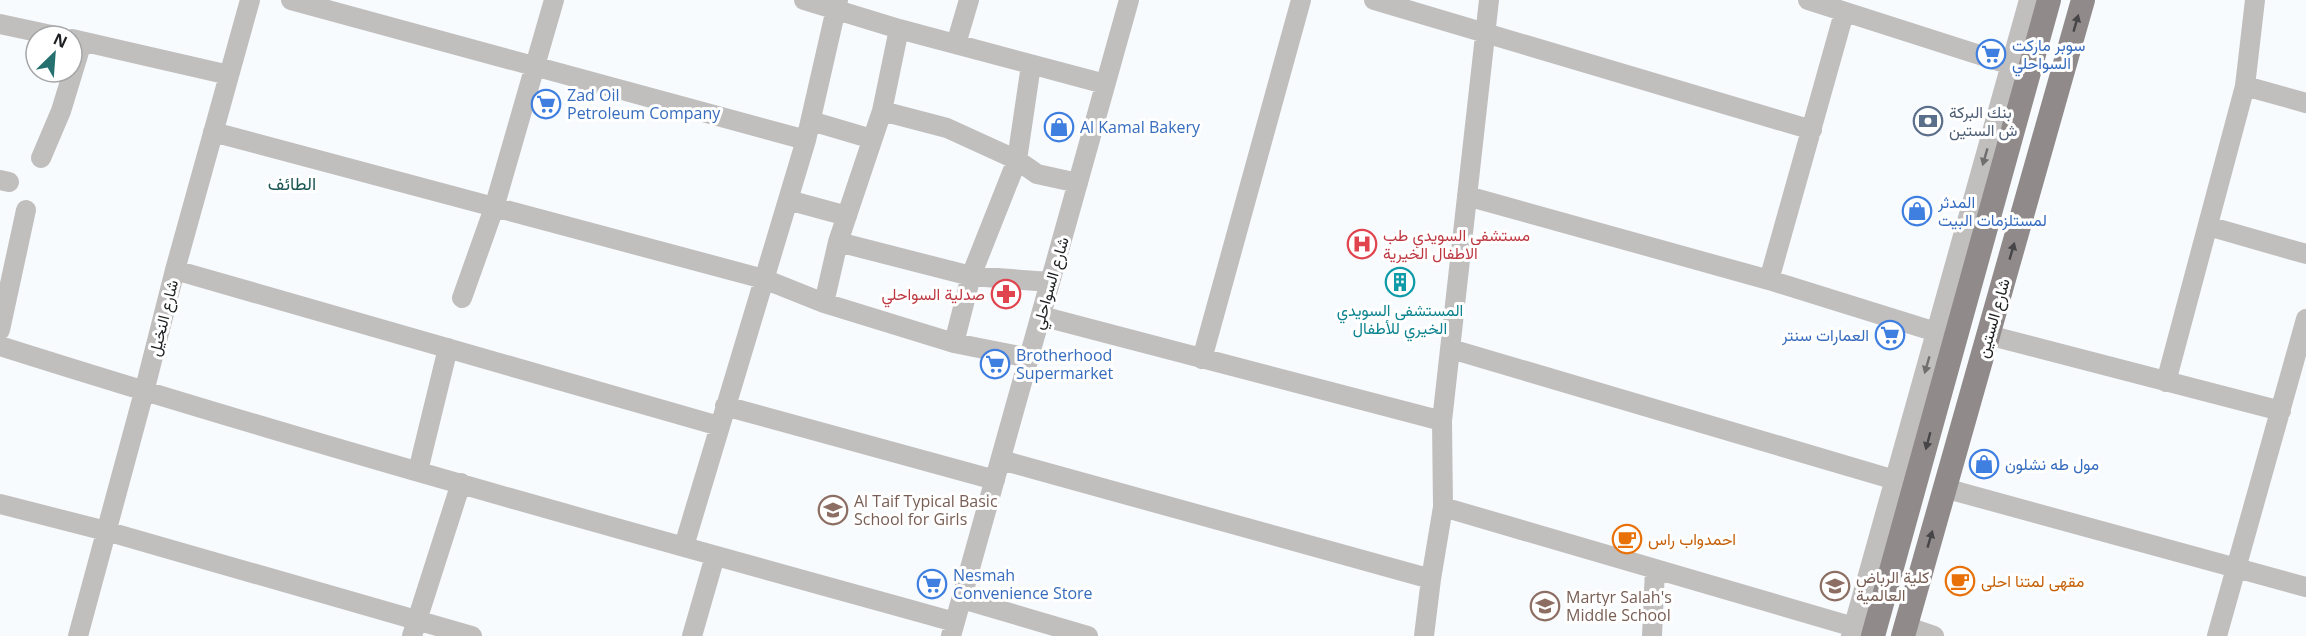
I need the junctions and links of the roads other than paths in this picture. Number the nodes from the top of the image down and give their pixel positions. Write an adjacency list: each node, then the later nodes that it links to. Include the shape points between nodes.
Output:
1 (250, 0): 26 (street, شارع النخيل)
2 (291, 0): 25 (street)
3 (554, 0): 25 (street)
4 (804, 0): 15 (street)
5 (969, 0): 22 (street)
6 (1129, 0): 28 (street, شارع السواحلي)
7 (1300, 0): 64 (street)
8 (1374, 0): 20 (street)
9 (1490, 0): 20 (street)
10 (1808, 0): 16 (street)
11 (2029, 0): 23 (street)
12 (2049, 0): 90 (main road, شارع الستين, one-way to 90)
13 (2083, 0): 58 (main road, شارع الستين, one-way to 13)
14 (2254, 0): 29 (street)
15 (837, 5): 19 (street); 33 (street)
16 (1844, 13): 23 (street); 32 (street)
17 (0, 24): 18 (street)
18 (24, 29)
19 (899, 29): 22 (street); 31 (street)
20 (1487, 33): 32 (street); 39 (street)
21 (84, 43): 26 (street)
22 (956, 44): 24 (street)
23 (2011, 64): 57 (street, one-way to 57)
24 (1031, 65): 28 (street); 37 (street)
25 (535, 66): 33 (street); 41 (street)
26 (229, 75): 34 (street, شارع النخيل)
27 (67, 84): 36 (street, via 61,111)
28 (1105, 84): 38 (street, شارع السواحلي)
29 (2246, 86): 30 (street); 44 (street)
30 (2306, 102)
31 (882, 111): 35 (street); 37 (street, via 947,128)
32 (1812, 130): 50 (street)
33 (808, 131): 35 (street); 40 (street)
34 (213, 132): 41 (street); 47 (street, شارع النخيل)
35 (872, 140): 43 (street)
36 (41, 158)
37 (1017, 160): 38 (street, via 1037,174); 48 (street)
38 (1078, 183): 51 (street, شارع السواحلي)
39 (1467, 196): 50 (street); 62 (street)
40 (788, 200): 43 (street); 49 (street)
41 (494, 208): 49 (street); 52 (street)
42 (26, 210): 56 (street)
43 (847, 216): 45 (street)
44 (2208, 226): 46 (street); 65 (street)
45 (838, 242): 48 (street); 53 (street)
46 (2306, 254)
47 (175, 270): 61 (street); 66 (street, شارع النخيل)
48 (971, 276): 51 (street); 59 (street)
49 (764, 279): 53 (street); 67 (street)
50 (1769, 280): 57 (street)
51 (1050, 282): 54 (street, شارع السواحلي)
52 (462, 298)
53 (824, 303): 59 (street)
54 (1041, 316): 63 (street, شارع السواحلي); 64 (street)
55 (2306, 319): 68 (street)
56 (0, 330)
57 (1936, 332): 74 (street, one-way to 74)
58 (1988, 335): 65 (street); 76 (main road, شارع الستين)
59 (954, 343): 63 (street)
60 (0, 346): 66 (street)
61 (448, 348): 70 (street); 72 (street)
62 (1451, 349): 69 (street); 74 (street)
63 (1029, 358): 71 (street, شارع السواحلي)
64 (1202, 358): 69 (street)
65 (2166, 382): 68 (street)
66 (144, 392): 72 (street); 79 (street, شارع النخيل)
67 (726, 406): 70 (street); 73 (street)
68 (2280, 411): 82 (street)
69 (1442, 421): 78 (street)
70 (719, 426): 80 (street)
71 (1000, 460): 73 (street, شارع السواحلي); 84 (street)
72 (418, 471): 75 (street)
73 (995, 480): 86 (street, شارع السواحلي)
74 (1895, 480): 90 (street)
75 (461, 483): 80 (street); 87 (street)
76 (1944, 488): 82 (street); 89 (main road, شارع الستين, one-way to 76)
77 (0, 504): 79 (street)
78 (1443, 507): 83 (street); 84 (street)
79 (106, 531): 87 (street); 91 (street, شارع النخيل)
80 (684, 546): 81 (street)
81 (715, 556): 88 (street); 93 (street)
82 (2237, 568): 85 (street); 98 (street)
83 (1655, 569): 90 (street); 96 (street)
84 (1431, 579): 95 (street)
85 (2306, 587)
86 (962, 599): 88 (street, شارع السواحلي); 94 (street)
87 (414, 628): 92 (street)
88 (953, 629)
89 (1904, 631): 97 (street)
90 (1859, 633)
91 (78, 636)
92 (472, 636)
93 (692, 636)
94 (1088, 636)
95 (1424, 636)
96 (1652, 636)
97 (1934, 636)
98 (2217, 636)

